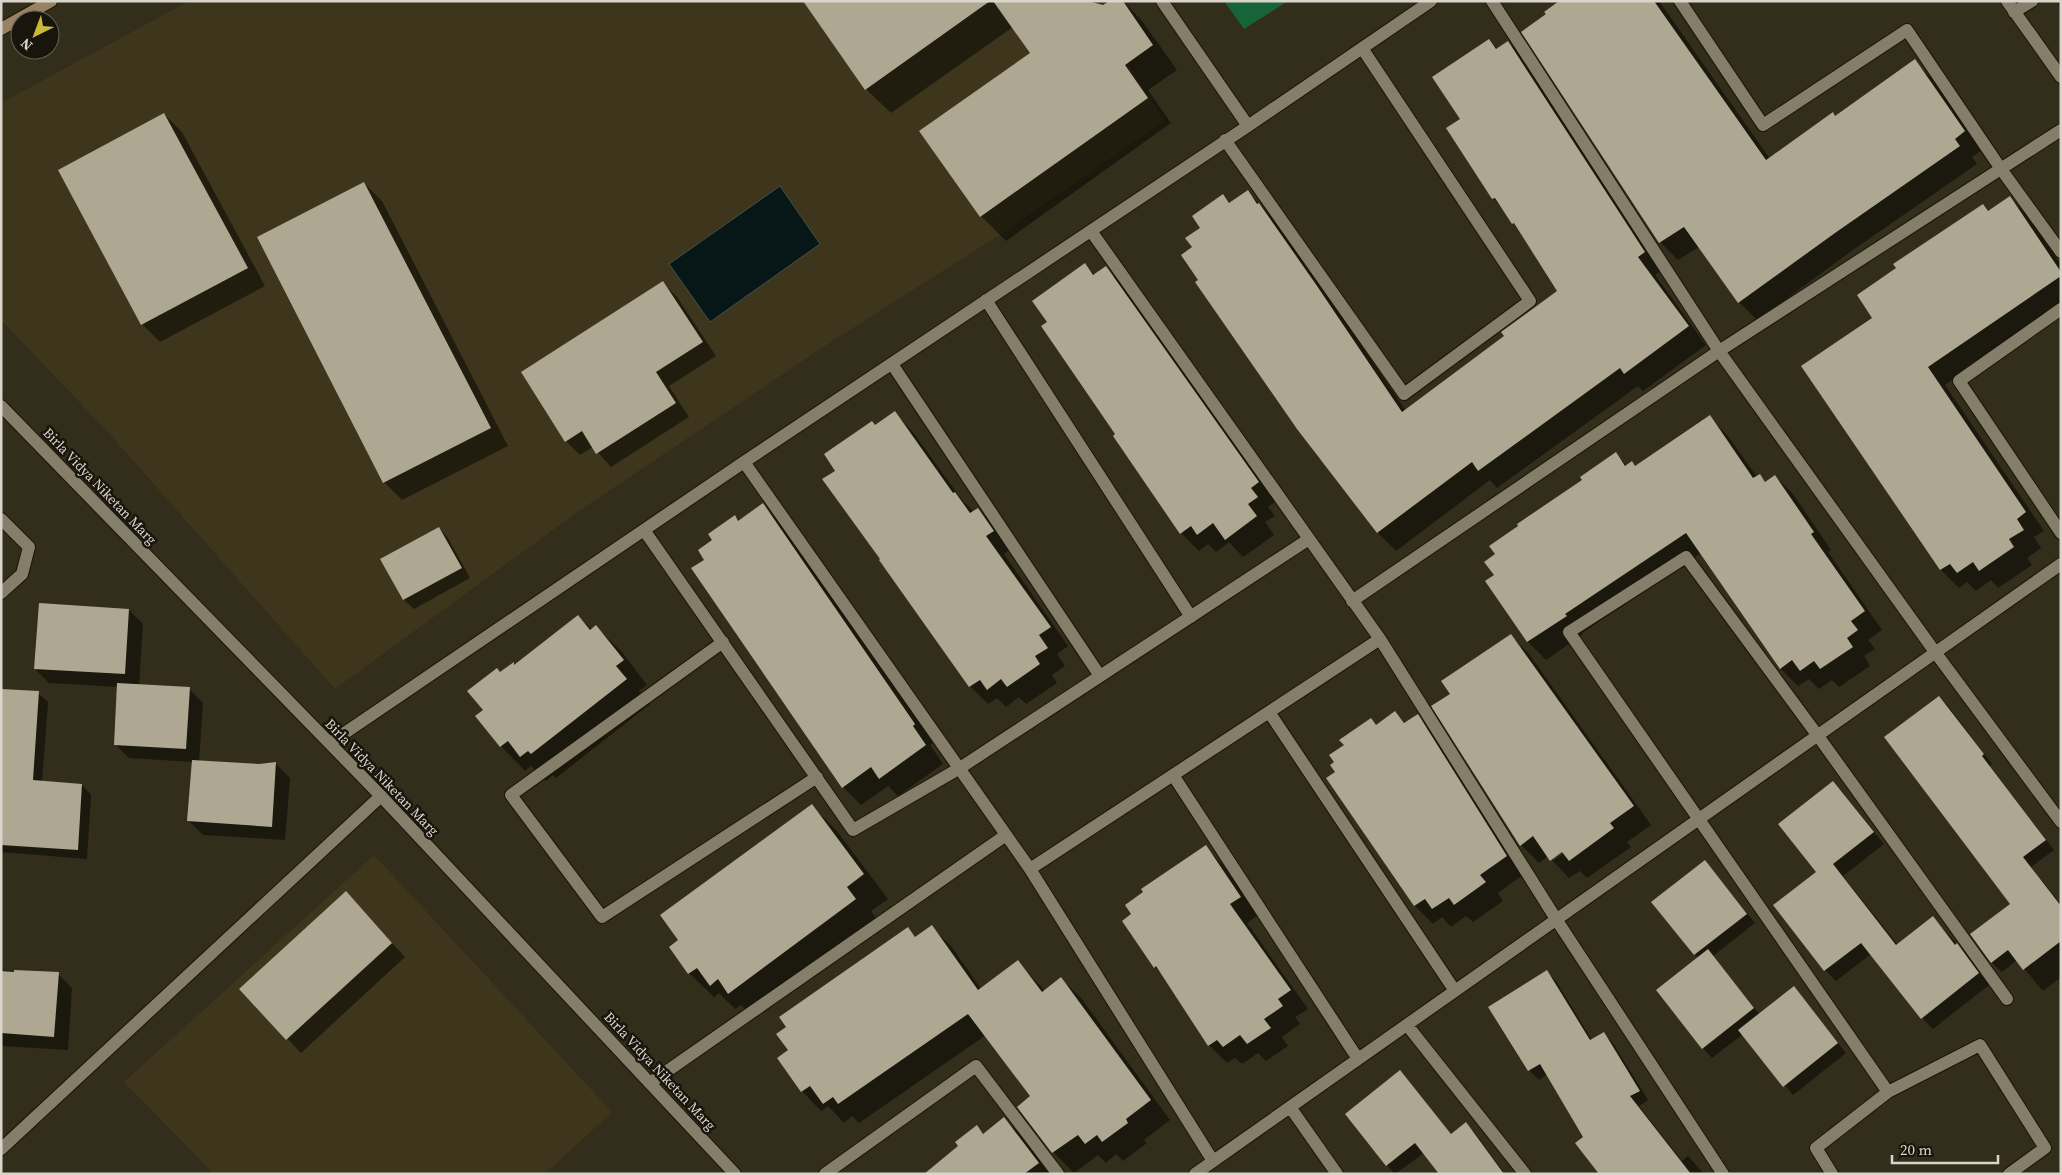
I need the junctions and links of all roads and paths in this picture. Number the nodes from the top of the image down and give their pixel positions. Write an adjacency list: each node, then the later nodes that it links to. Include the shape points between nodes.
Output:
1 (51, 1): 8 (main road)
2 (1162, 1): 11 (street)
3 (1431, 1): 9 (street)
4 (1492, 1): 19 (street)
5 (1680, 1): 14 (street, via 1763,125 1907,30)
6 (2032, 1): 7 (street)
7 (2010, 6): 10 (street)
8 (1, 29)
9 (1362, 48): 11 (street); 13 (street, via 1530,301 1404,394)
10 (2061, 77)
11 (1248, 126): 13 (street)
12 (2061, 130): 14 (street)
13 (1225, 140): 15 (street)
14 (2001, 169): 16 (street); 19 (street)
15 (1091, 231): 17 (street); 26 (street)
16 (2061, 252)
17 (986, 300): 20 (street); 30 (street)
18 (2061, 309): 25 (street, via 1959,381)
19 (1719, 350): 29 (street); 33 (street)
20 (892, 364): 22 (street); 34 (street)
21 (1, 406): 37 (street, Birla Vidya Niketan Marg)
22 (744, 462): 24 (street); 38 (street)
23 (1, 519): 28 (street, via 29,547 22,574)
24 (644, 530): 32 (street); 37 (street)
25 (2061, 533)
26 (1309, 539): 29 (street); 30 (street)
27 (2061, 564): 33 (street)
28 (1, 593)
29 (1352, 601): 31 (street)
30 (1191, 616): 34 (street)
31 (1380, 639): 35 (street); 46 (street)
32 (723, 642): 40 (street); 40 (street, via 511,795 602,917)
33 (1935, 652): 36 (street); 43 (street)
34 (1100, 676): 38 (street)
35 (1269, 712): 39 (street); 47 (street)
36 (1818, 736): 42 (street); 42 (street, via 1686,557 1569,632); 48 (street)
37 (330, 743): 41 (street, Birla Vidya Niketan Marg)
38 (960, 768): 40 (street, via 854,830); 44 (street)
39 (1173, 775): 45 (street); 50 (street)
40 (817, 778)
41 (381, 796): 51 (street, Birla Vidya Niketan Marg); 54 (street)
42 (1699, 819): 46 (street); 52 (street)
43 (2061, 822)
44 (1006, 834): 45 (street); 51 (street)
45 (1030, 869): 55 (street)
46 (1556, 919): 47 (street); 62 (street)
47 (1455, 991): 49 (street)
48 (2007, 999)
49 (1407, 1024): 50 (street); 61 (street)
50 (1358, 1059): 53 (street)
51 (650, 1083): 56 (street, Birla Vidya Niketan Marg)
52 (1888, 1092): 63 (street, via 1816,1148); 64 (street, via 1980,1045 2045,1148)
53 (1290, 1107): 55 (street); 60 (street)
54 (1, 1149)
55 (1213, 1161): 59 (street)
56 (735, 1174)
57 (826, 1174): 58 (street, via 976,1066)
58 (1058, 1174)
59 (1195, 1174)
60 (1337, 1174)
61 (1525, 1174)
62 (1722, 1174)
63 (1832, 1174)
64 (2009, 1174)

